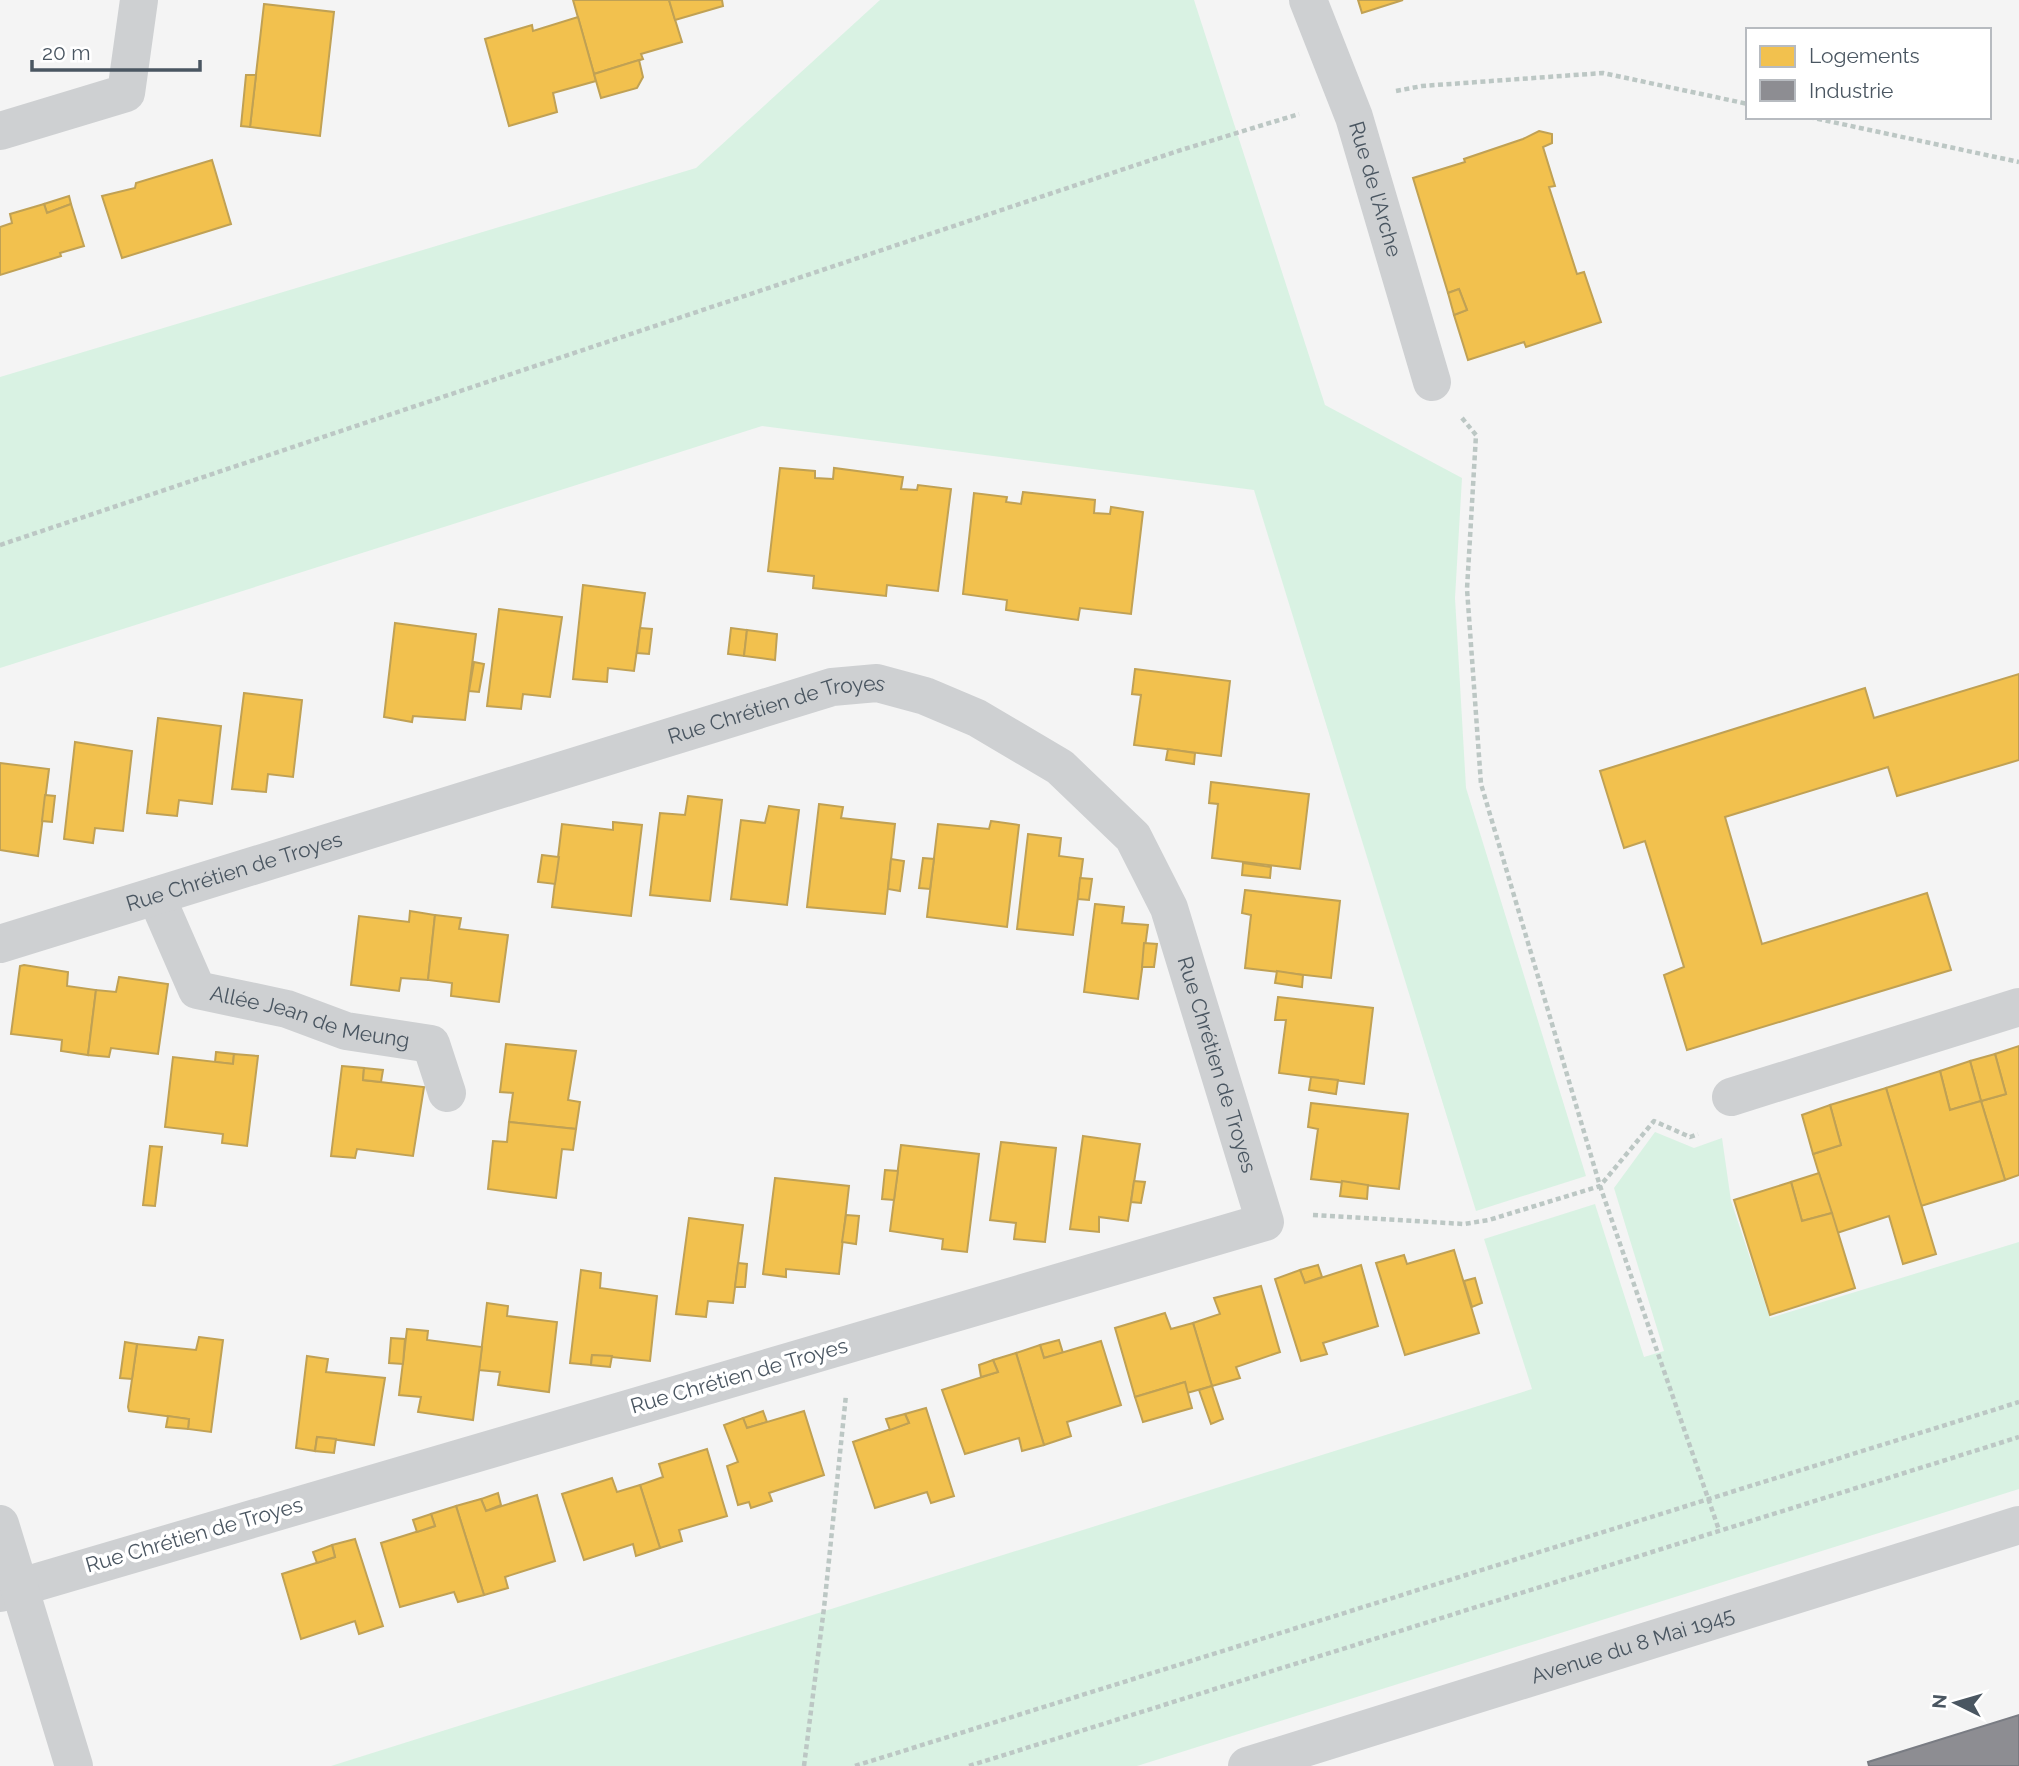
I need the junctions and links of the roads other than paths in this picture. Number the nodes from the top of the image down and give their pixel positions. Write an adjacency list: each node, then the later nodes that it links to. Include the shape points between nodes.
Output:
1 (139, 0): 3 (street, via 126,93)
2 (1308, 0): 4 (street, Rue de l'Arche, via 1347,100)
3 (0, 131)
4 (1432, 382)
5 (156, 896): 6 (street, Rue Chrétien de Troyes); 8 (street, Allée Jean de Meung, via 197,990 288,1009 346,1031 431,1044); 12 (street, Rue Chrétien de Troyes, via 832,687 877,683 925,696 977,718 1060,767 1133,837 1169,908 1265,1222)
6 (0, 944)
7 (2019, 1007): 9 (street)
8 (447, 1093)
9 (1731, 1097)
10 (0, 1524): 12 (street)
11 (2019, 1525): 14 (street, Avenue du 8 Mai 1945)
12 (10, 1589): 13 (street)
13 (74, 1766)
14 (1247, 1766)

